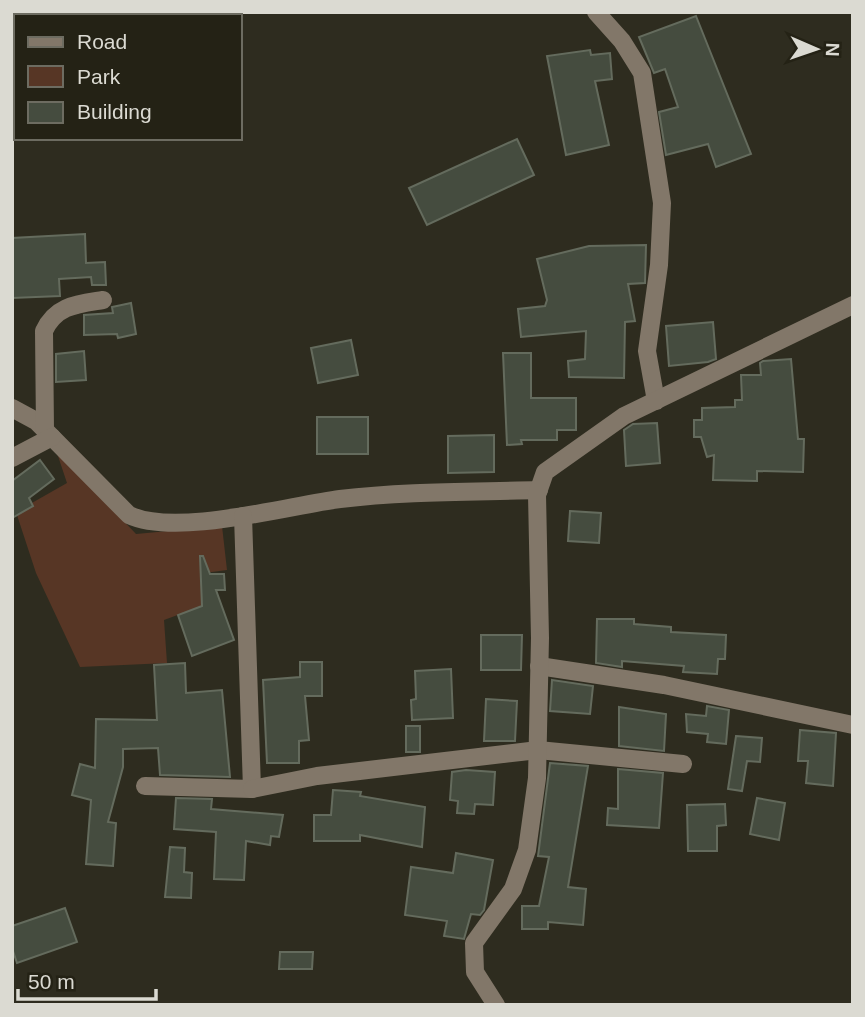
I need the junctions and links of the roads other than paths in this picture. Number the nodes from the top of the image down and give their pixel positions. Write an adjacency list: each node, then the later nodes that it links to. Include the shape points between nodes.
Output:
1 (596, 12): 4 (street, via 642,73 662,203 647,351)
2 (103, 300): 6 (street, via 66,306 48,321 44,331)
3 (853, 305): 4 (street)
4 (656, 401): 8 (street, via 624,416 545,472)
5 (12, 408): 6 (street)
6 (49, 434): 7 (street); 9 (street, via 129,515 145,523)
7 (12, 458)
8 (539, 490): 9 (street, via 341,499); 10 (street)
9 (243, 516): 15 (street)
10 (539, 666): 11 (street, via 664,685); 12 (street)
11 (853, 725)
12 (538, 750): 13 (street); 15 (street, via 317,776); 16 (street, via 527,850 513,889 474,943 475,972)
13 (683, 764)
14 (145, 786): 15 (street)
15 (252, 789)
16 (496, 1005)

